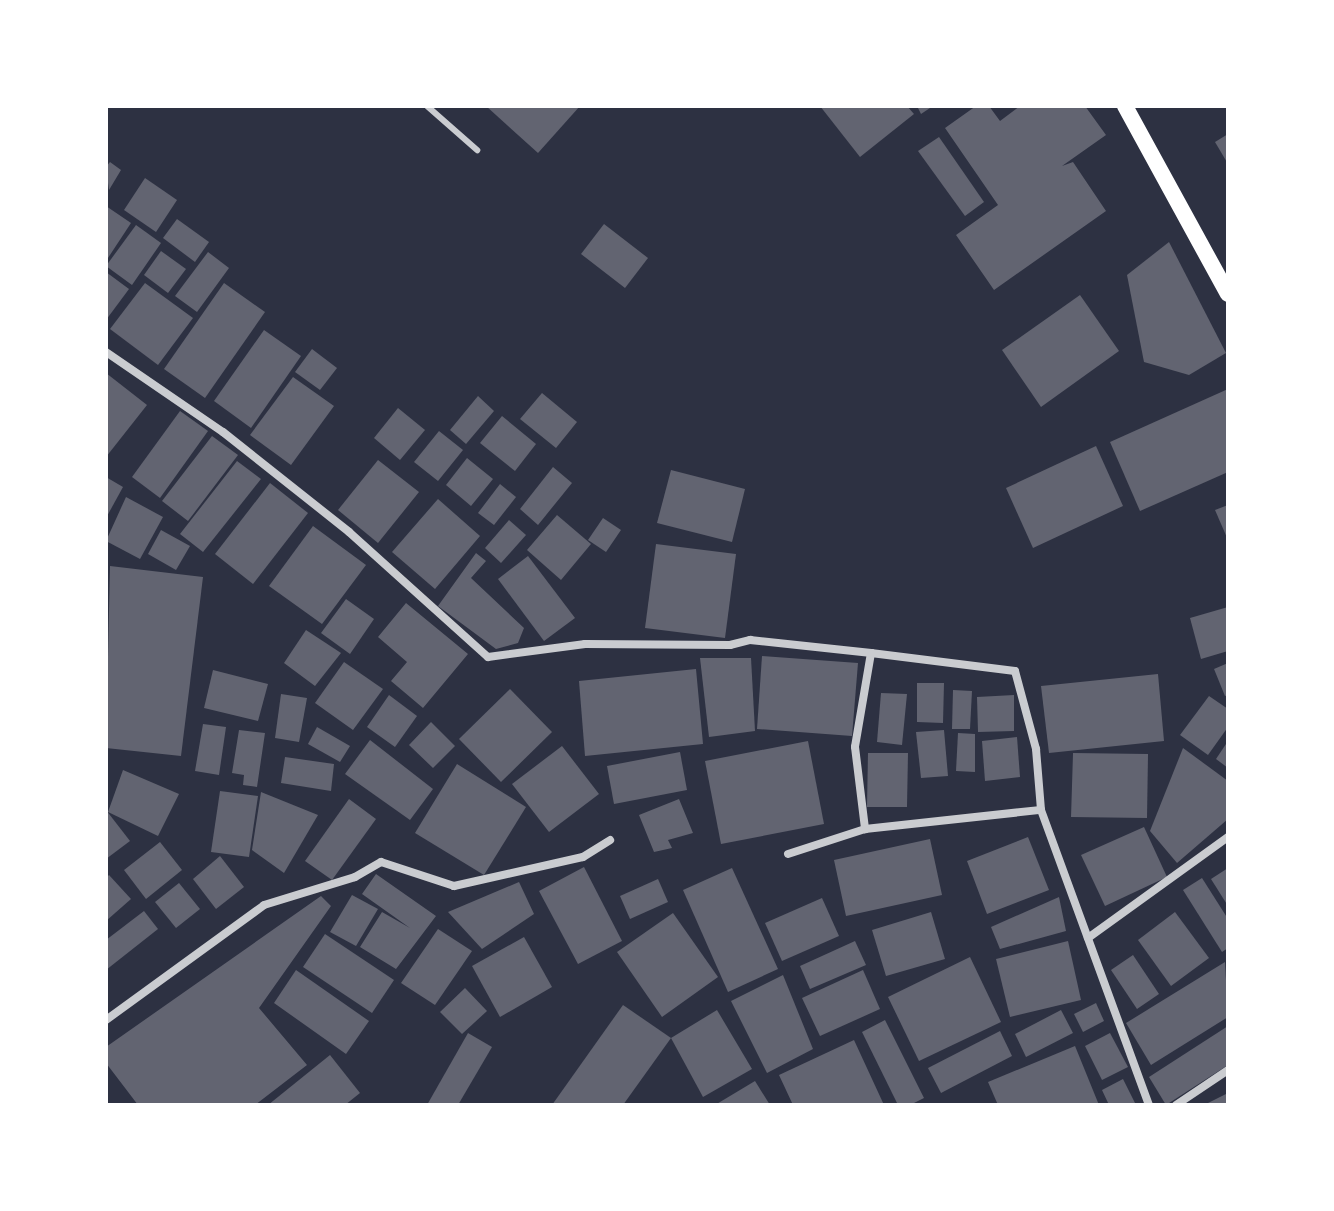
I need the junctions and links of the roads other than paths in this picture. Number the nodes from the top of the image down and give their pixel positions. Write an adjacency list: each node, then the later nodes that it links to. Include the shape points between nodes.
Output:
1 (427, 106): 3 (lane)
2 (1125, 106): 4 (main road)
3 (477, 150)
4 (1228, 294)
5 (106, 352): 6 (street, via 235,441 349,532 488,657 585,644 730,645 750,640)
6 (871, 653): 7 (street, via 1015,671 1036,749); 8 (street, via 855,747)
7 (1041, 810): 8 (street); 12 (street)
8 (865, 829): 11 (street)
9 (1228, 837): 12 (street)
10 (610, 840): 13 (street, via 583,857 454,886 381,862 355,877 264,905)
11 (788, 854)
12 (1088, 938): 15 (street)
13 (106, 1020)
14 (1228, 1070): 16 (street)
15 (1149, 1105)
16 (1176, 1105)

